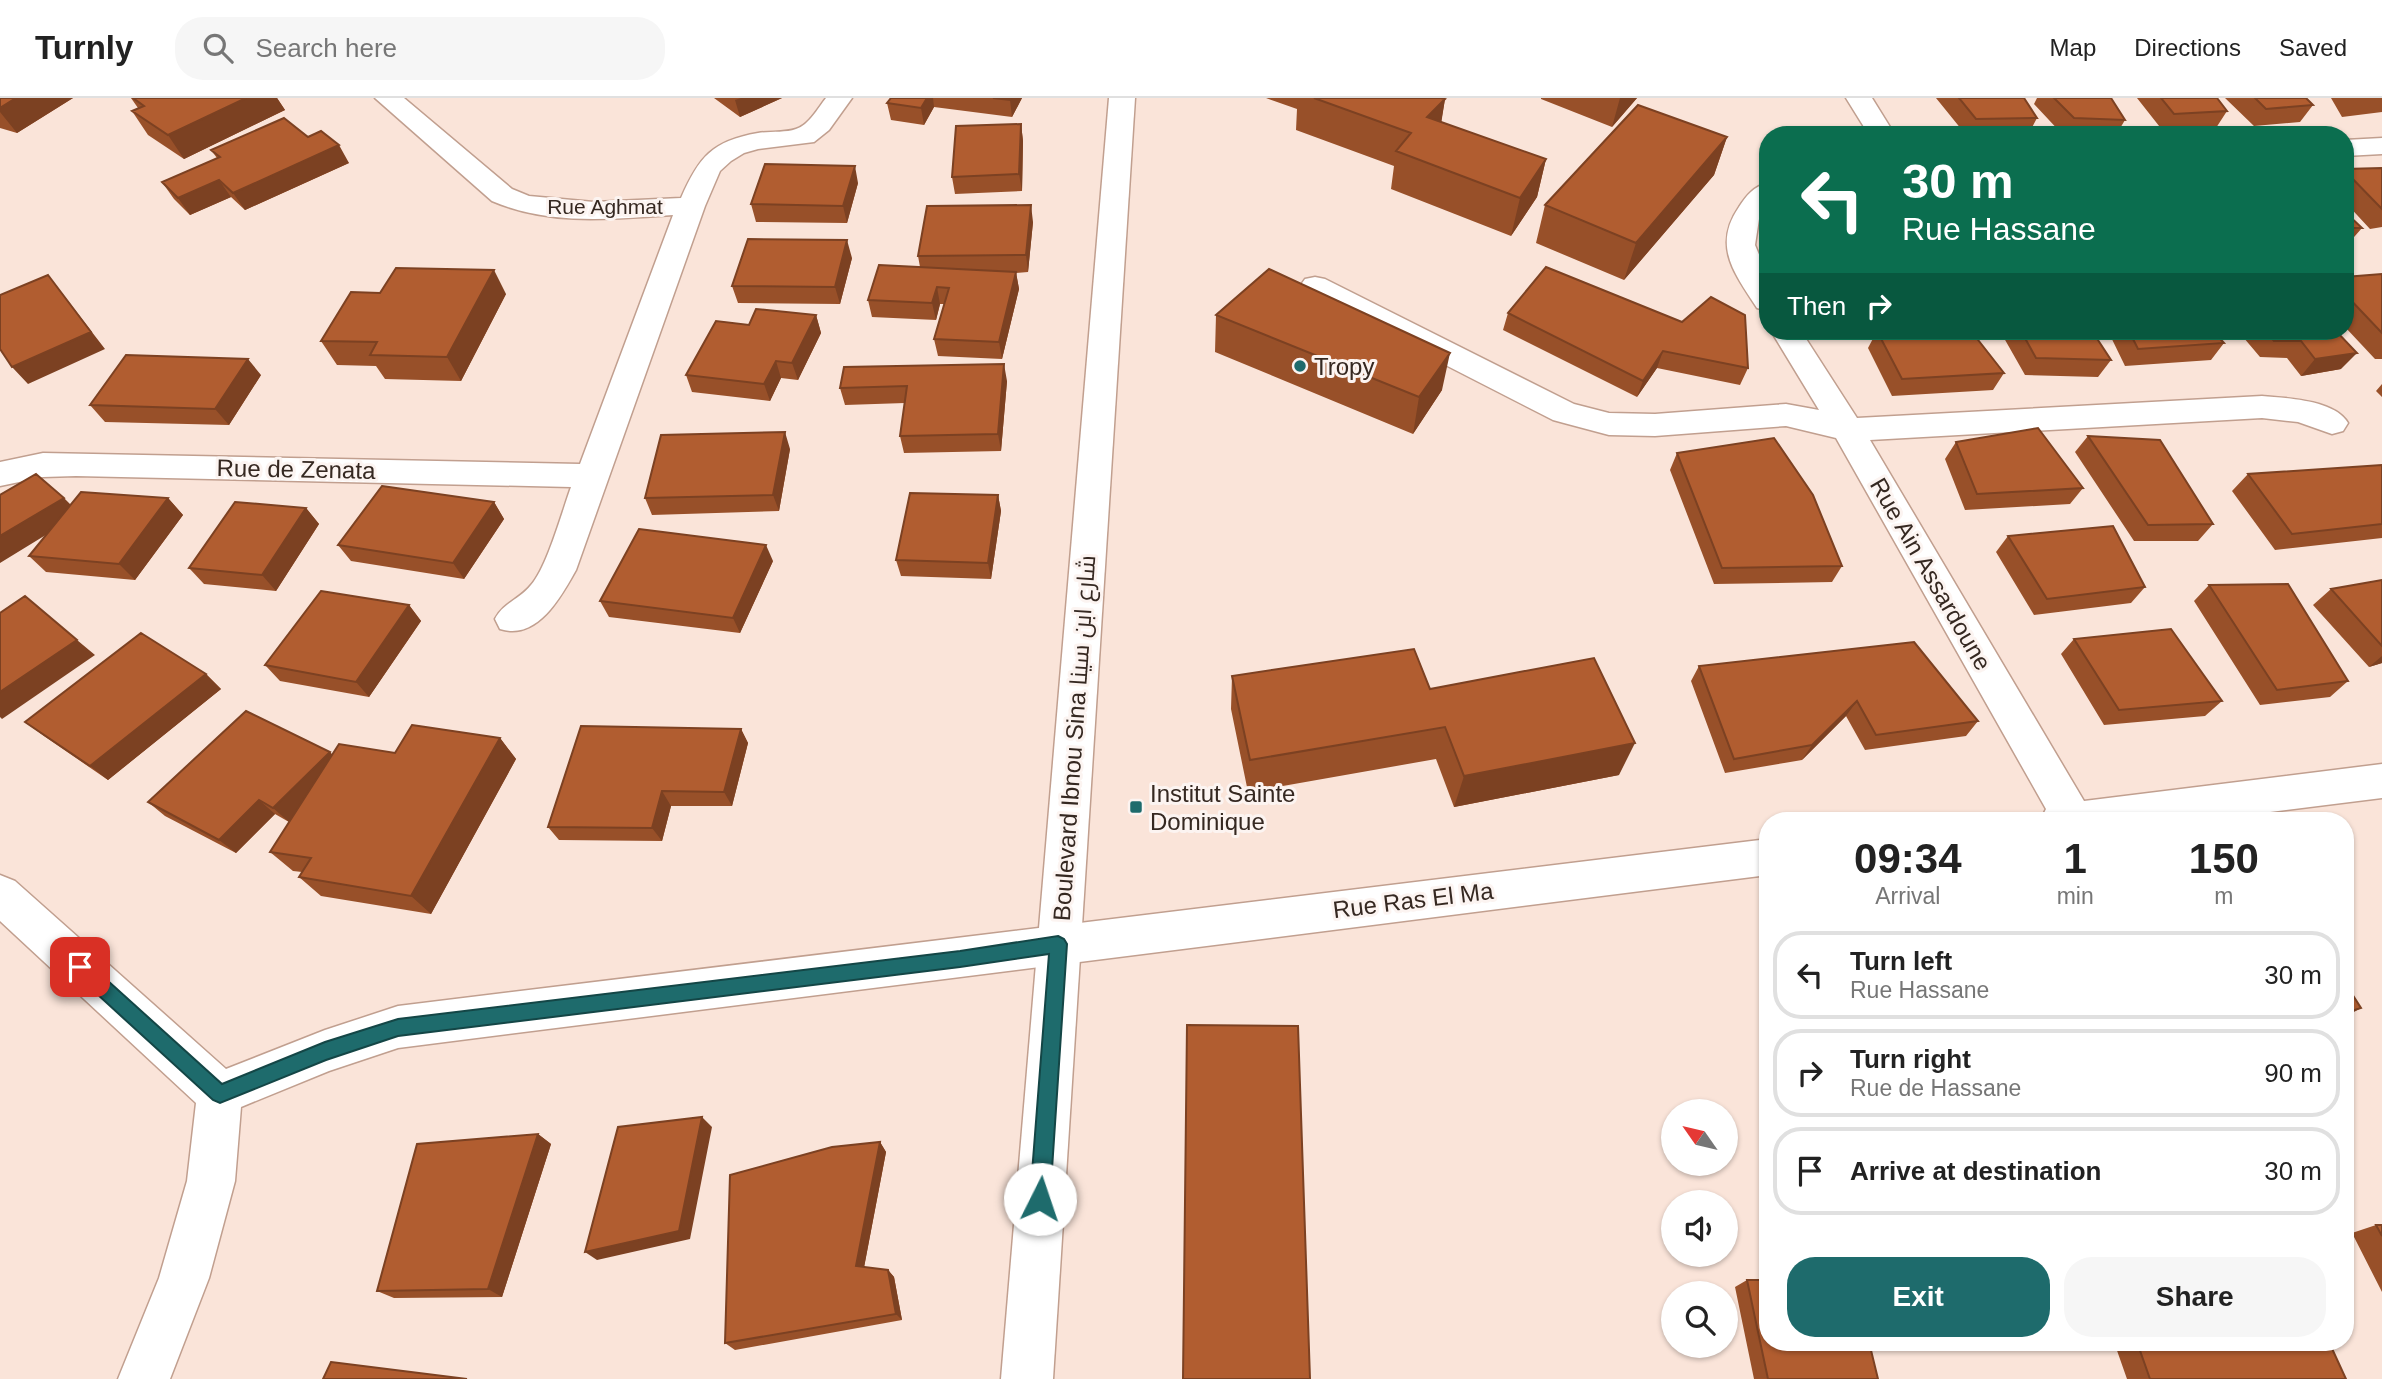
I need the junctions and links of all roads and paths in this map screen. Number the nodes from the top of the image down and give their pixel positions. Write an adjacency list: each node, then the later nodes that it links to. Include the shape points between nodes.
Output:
1 (388, 98): 9 (street, Rue Aghmat, via 514,202 583,209)
2 (839, 98): 9 (street, via 806,136 758,141 721,155 708,168)
3 (1122, 98): 23 (street, Boulevard Ibnou Sina شارع ابن سينا)
4 (1859, 98): 5 (street)
5 (1876, 126)
6 (2381, 147): 7 (street)
7 (2354, 148)
8 (1759, 199): 11 (street, via 1742,224 1738,241 1742,261)
9 (691, 206): 16 (street)
10 (1315, 286): 14 (street, via 1564,412 1609,425 1786,415)
11 (1759, 287)
12 (1792, 340): 14 (street, Rue Ain Assardoune)
13 (2332, 423): 14 (street, via 2302,411 2262,407)
14 (1848, 430): 19 (street, Rue Ain Assardoune)
15 (0, 474): 16 (street, Rue de Zenata, via 76,464)
16 (593, 476): 17 (street, via 558,570 544,595)
17 (513, 619)
18 (2382, 781): 20 (street)
19 (2062, 812)
20 (2131, 812)
21 (1759, 858): 23 (street, Rue Ras El Ma)
22 (0, 894): 24 (street)
23 (1058, 944): 24 (street, Rue Ras El Ma, via 398,1027); 26 (street, Boulevard Ibnou Sina شارع ابن سينا)
24 (220, 1094): 25 (street, via 211,1181 184,1278)
25 (144, 1379)
26 (1027, 1379)

